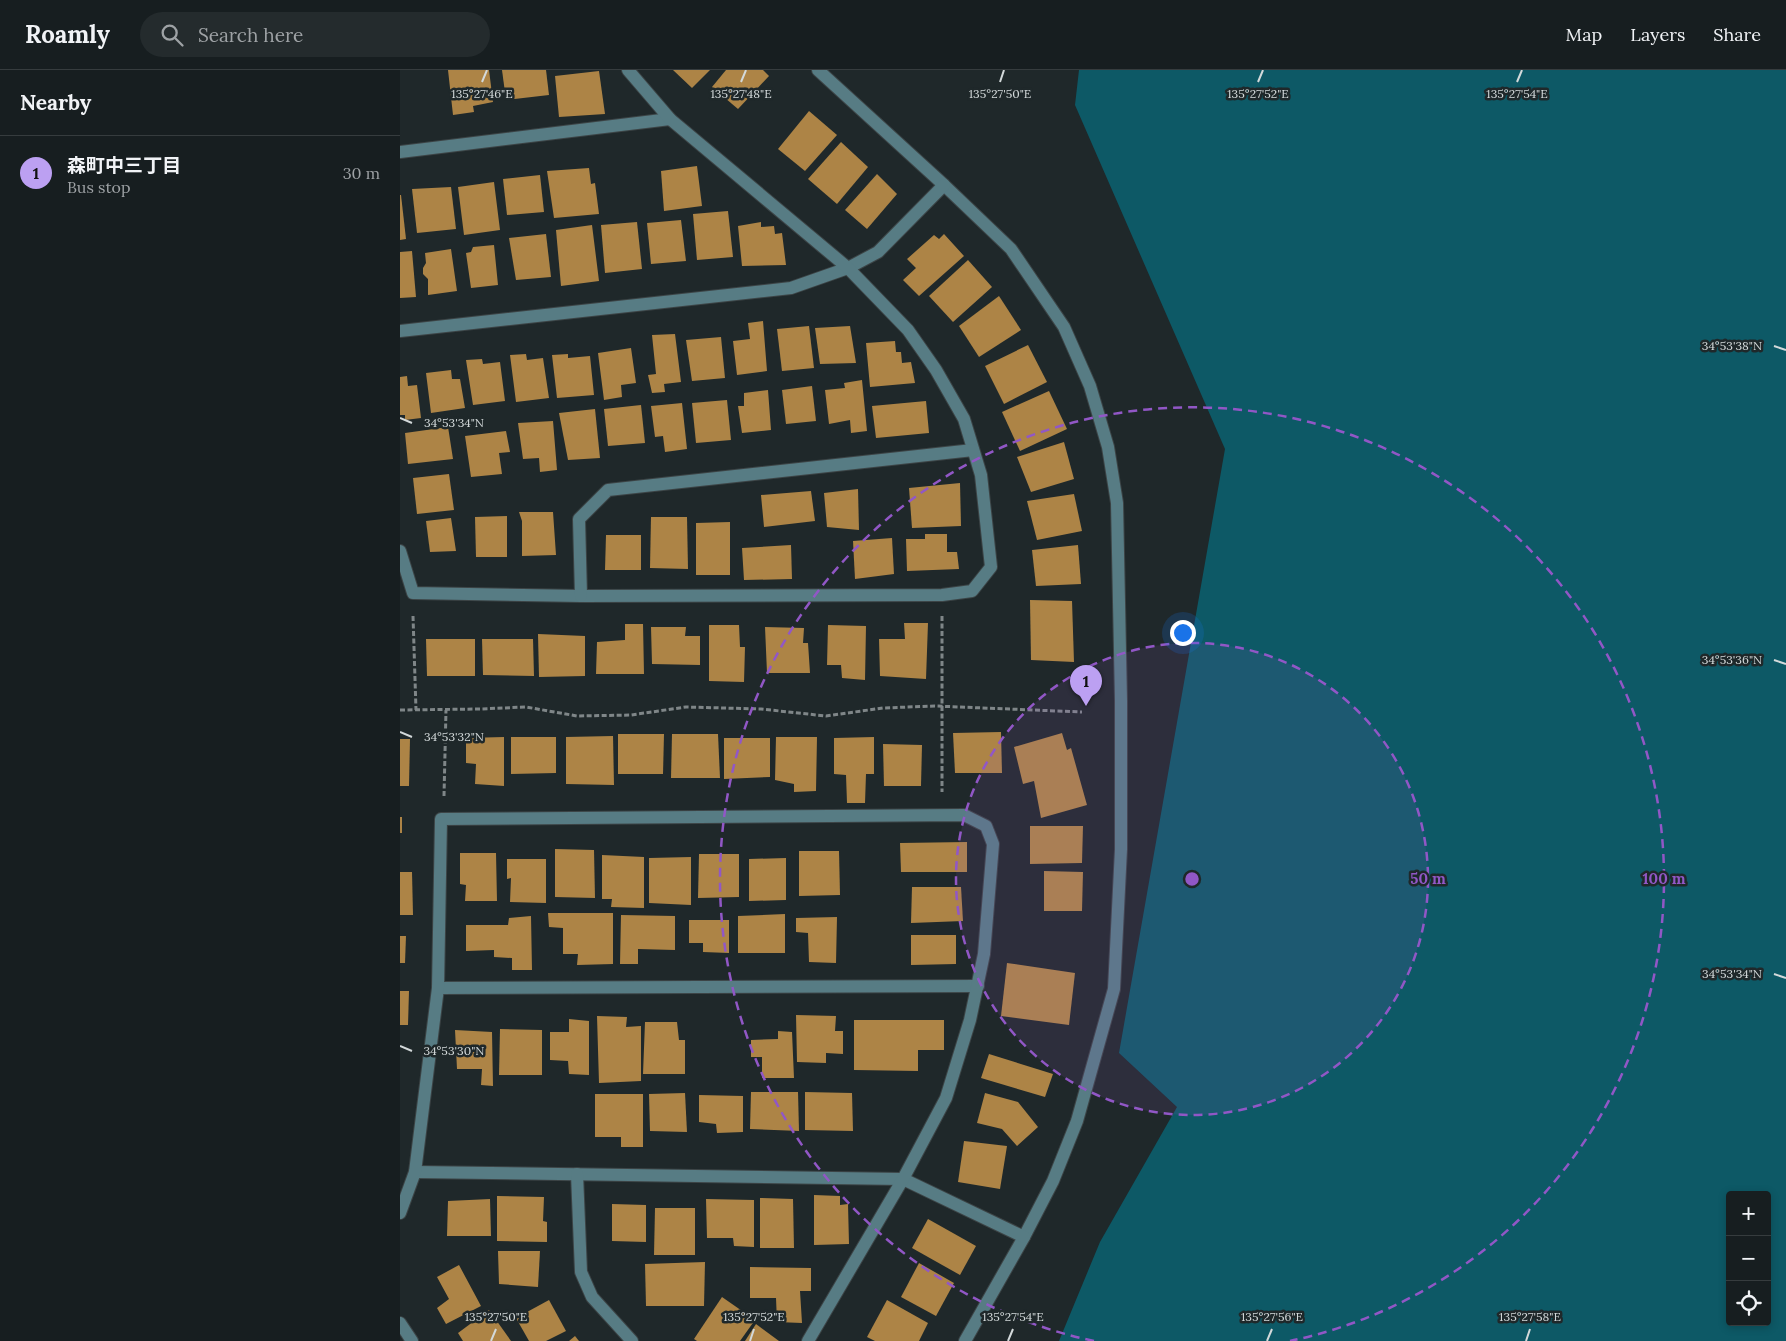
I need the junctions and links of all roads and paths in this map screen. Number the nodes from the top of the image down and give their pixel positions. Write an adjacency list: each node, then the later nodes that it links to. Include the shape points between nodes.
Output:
1 (628, 70): 3 (street)
2 (818, 70): 5 (street)
3 (670, 119): 4 (street); 6 (street)
4 (400, 152)
5 (944, 185): 6 (street, via 878,252); 26 (street, via 1011,249 1064,327 1090,386 1108,447 1117,503 1121,849 1114,989 1077,1121 1053,1180)
6 (848, 268): 7 (street, via 791,288); 8 (street, via 908,330 936,370 964,419)
7 (400, 332)
8 (973, 450): 11 (street, via 982,475 991,566 972,591); 12 (street, via 608,490 579,520)
9 (400, 551): 10 (street)
10 (413, 593): 12 (street); 15 (path)
11 (942, 595): 12 (street); 13 (path)
12 (581, 596)
13 (942, 706): 16 (path, via 883,708 826,716 761,709 695,707 631,715 577,716 526,707); 17 (path); 18 (path)
14 (400, 710): 15 (path)
15 (416, 710): 16 (path)
16 (446, 710): 19 (path)
17 (1082, 712)
18 (942, 816): 19 (street); 20 (street, via 964,815 986,826 993,844 984,954)
19 (441, 819): 21 (street)
20 (978, 986): 21 (street); 24 (street, via 946,1098)
21 (438, 988): 22 (street)
22 (415, 1172): 23 (street); 25 (street)
23 (577, 1174): 24 (street); 29 (street, via 581,1272 592,1297)
24 (903, 1179): 26 (street); 30 (street)
25 (400, 1213)
26 (1024, 1237): 31 (street)
27 (400, 1323): 28 (street)
28 (412, 1341)
29 (632, 1341)
30 (808, 1341)
31 (965, 1341)

